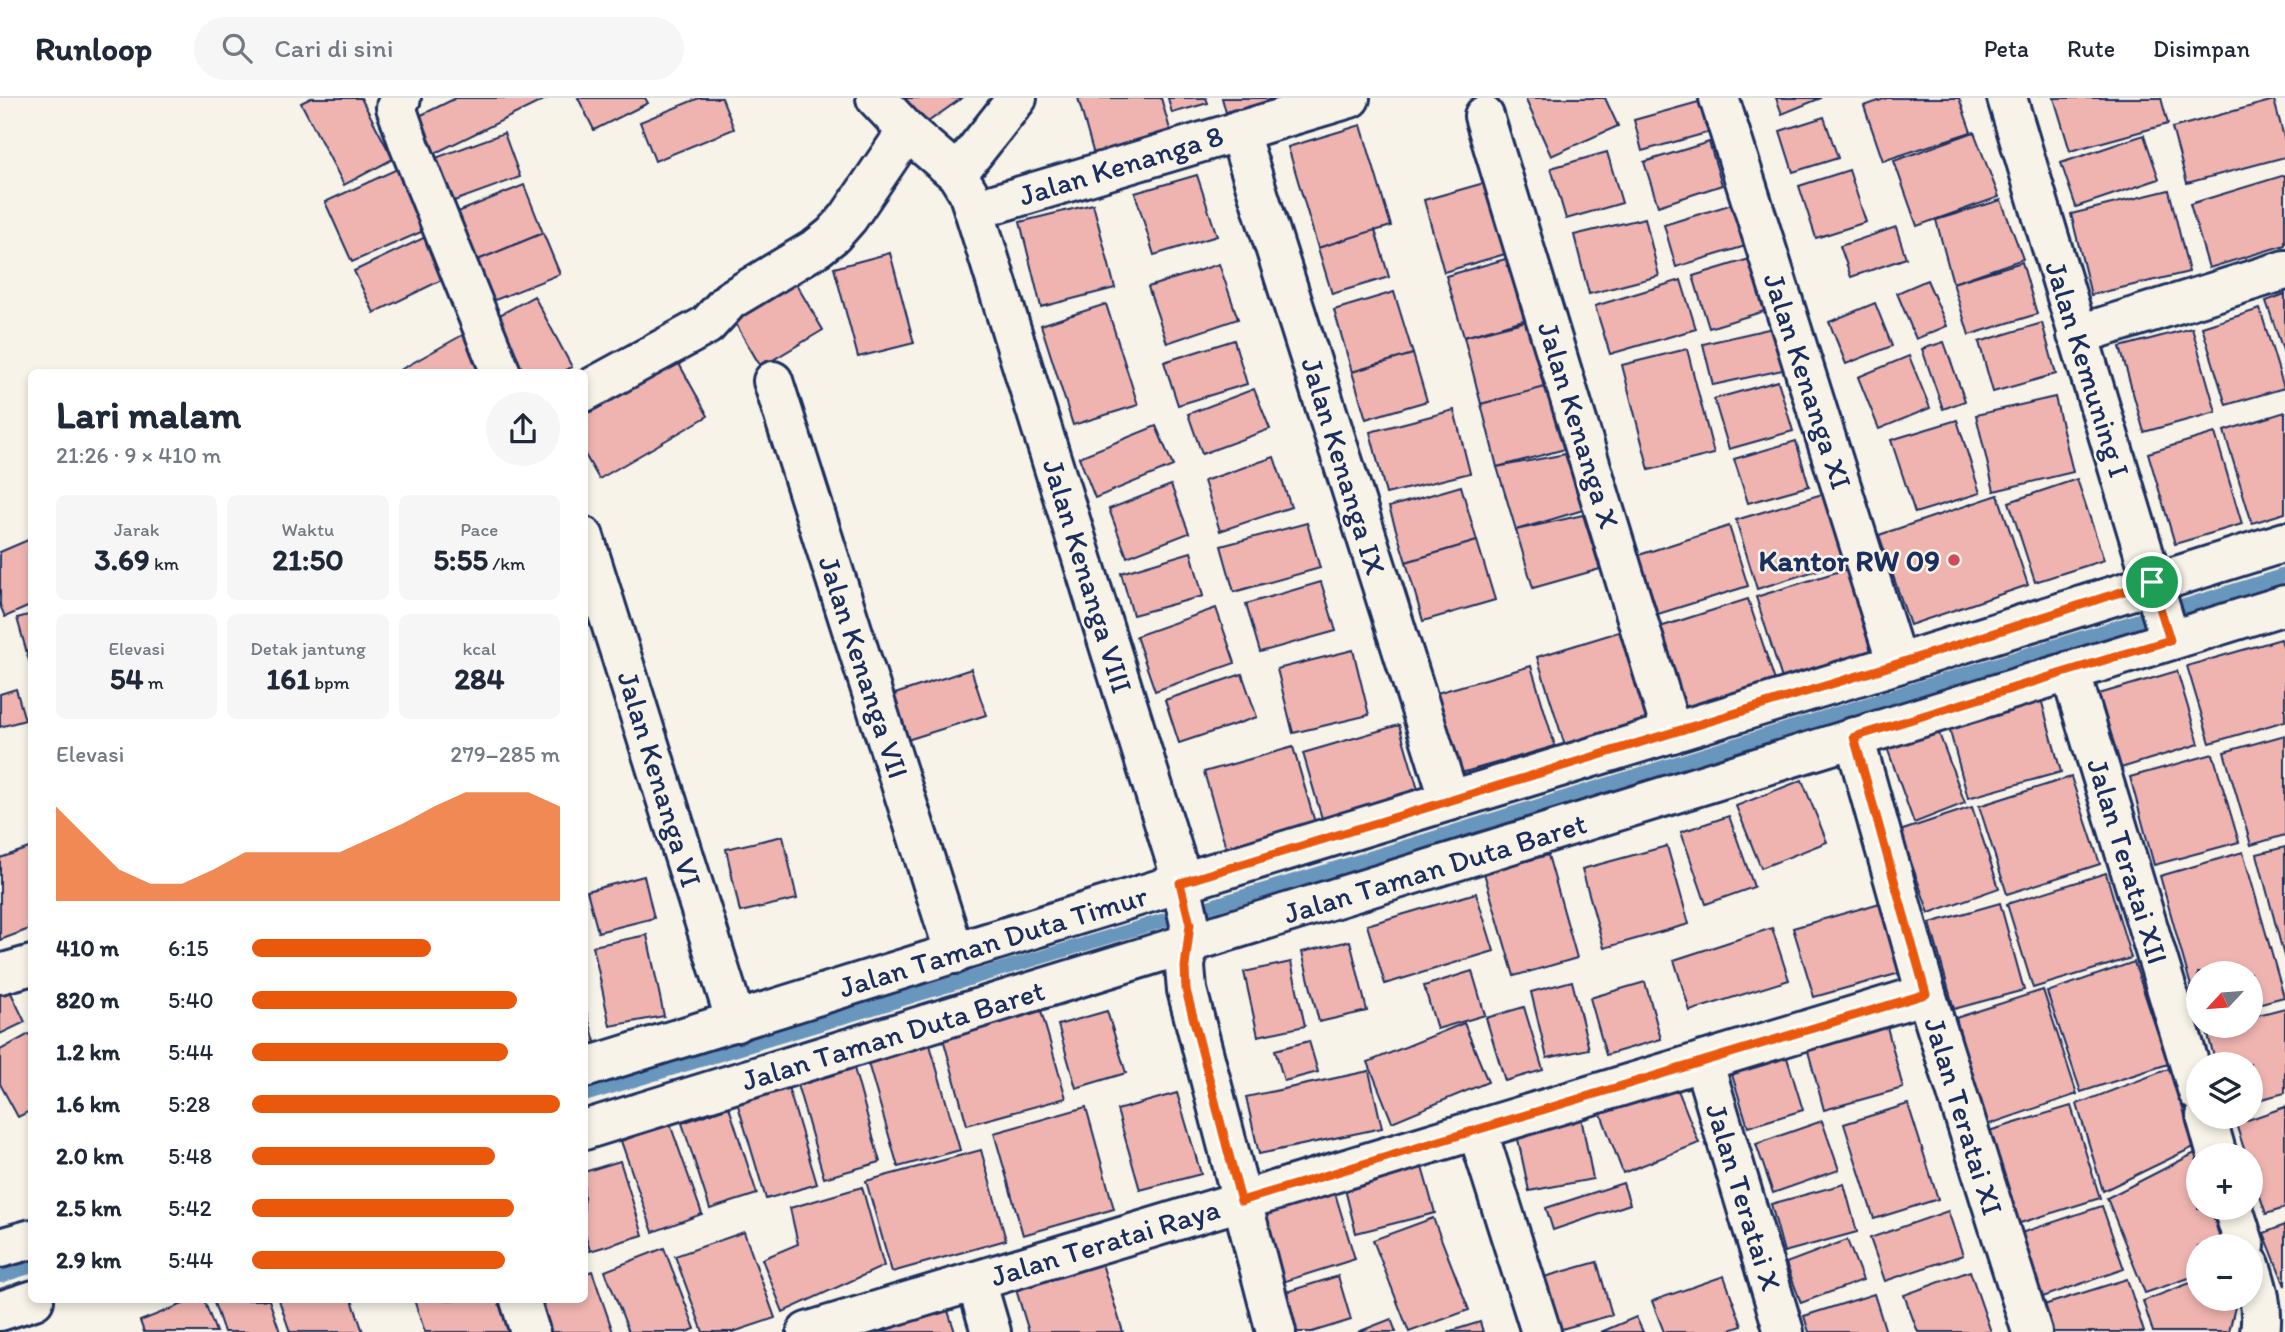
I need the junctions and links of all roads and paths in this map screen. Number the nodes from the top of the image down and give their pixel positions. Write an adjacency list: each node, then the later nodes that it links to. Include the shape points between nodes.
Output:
1 (876, 98): 9 (street)
2 (1017, 98): 10 (street)
3 (1350, 98): 8 (street, Jalan Kenanga 8)
4 (1719, 98): 21 (street, Jalan Kenanga XI)
5 (2007, 98): 13 (street, Jalan Kemuning I)
6 (402, 100): 14 (street, via 398,114)
7 (1484, 117): 23 (street, Jalan Kenanga X)
8 (1238, 130): 11 (street, Jalan Kenanga 8); 25 (street, Jalan Kenanga IX)
9 (907, 131): 10 (street); 16 (street, via 833,235 730,300 707,326)
10 (957, 174): 11 (street, Jalan Kenanga VIII)
11 (974, 210): 26 (street, Jalan Kenanga VIII, via 1172,847)
12 (2285, 270): 13 (street)
13 (2077, 335): 19 (street, Jalan Kemuning I)
14 (499, 369)
15 (773, 381): 27 (street, Jalan Kenanga VII)
16 (588, 390)
17 (2285, 542): 19 (street, Jalan Taman Duta Timur)
18 (588, 550): 31 (street, Jalan Kenanga VI)
19 (2161, 608): 20 (street, Jalan Taman Duta Baret); 21 (street, Jalan Taman Duta Timur); 22 (street, Jalan Taman Duta Baret)
20 (2284, 608)
21 (1897, 664): 23 (street, Jalan Taman Duta Timur)
22 (2070, 671): 24 (street, Jalan Taman Duta Baret); 32 (street, Jalan Teratai XII)
23 (1672, 733): 25 (street, Jalan Taman Duta Timur)
24 (1854, 737): 26 (street, Jalan Taman Duta Baret); 30 (street, Jalan Teratai XI)
25 (1450, 801): 26 (street, Jalan Taman Duta Timur)
26 (1185, 911): 27 (street, Jalan Taman Duta Timur); 35 (street, Jalan Taman Duta Baret); 37 (street, Jalan Kenanga VIII, via 1186,990)
27 (955, 954): 31 (street, Jalan Taman Duta Timur)
28 (28, 966): 29 (street)
29 (0, 974)
30 (1926, 994): 33 (street, Jalan Teratai Raya); 51 (street, Jalan Teratai XI)
31 (736, 1022): 34 (street, Jalan Taman Duta Timur)
32 (2186, 1053)
33 (1703, 1061): 36 (street, Jalan Teratai Raya); 50 (street, Jalan Teratai X)
34 (588, 1067)
35 (588, 1129)
36 (1476, 1129): 37 (street, Jalan Teratai Raya); 49 (street)
37 (1241, 1201): 40 (street, Jalan Teratai Raya); 48 (street, Jalan Kenanga VIII)
38 (28, 1240): 39 (street)
39 (0, 1248)
40 (976, 1281): 46 (street, Jalan Teratai Raya); 47 (street)
41 (28, 1302): 43 (street)
42 (521, 1303): 45 (street)
43 (0, 1311)
44 (2261, 1311): 52 (street)
45 (530, 1332)
46 (807, 1332)
47 (991, 1332)
48 (1276, 1332)
49 (1541, 1332)
50 (1784, 1332)
51 (2032, 1332)
52 (2260, 1332)

